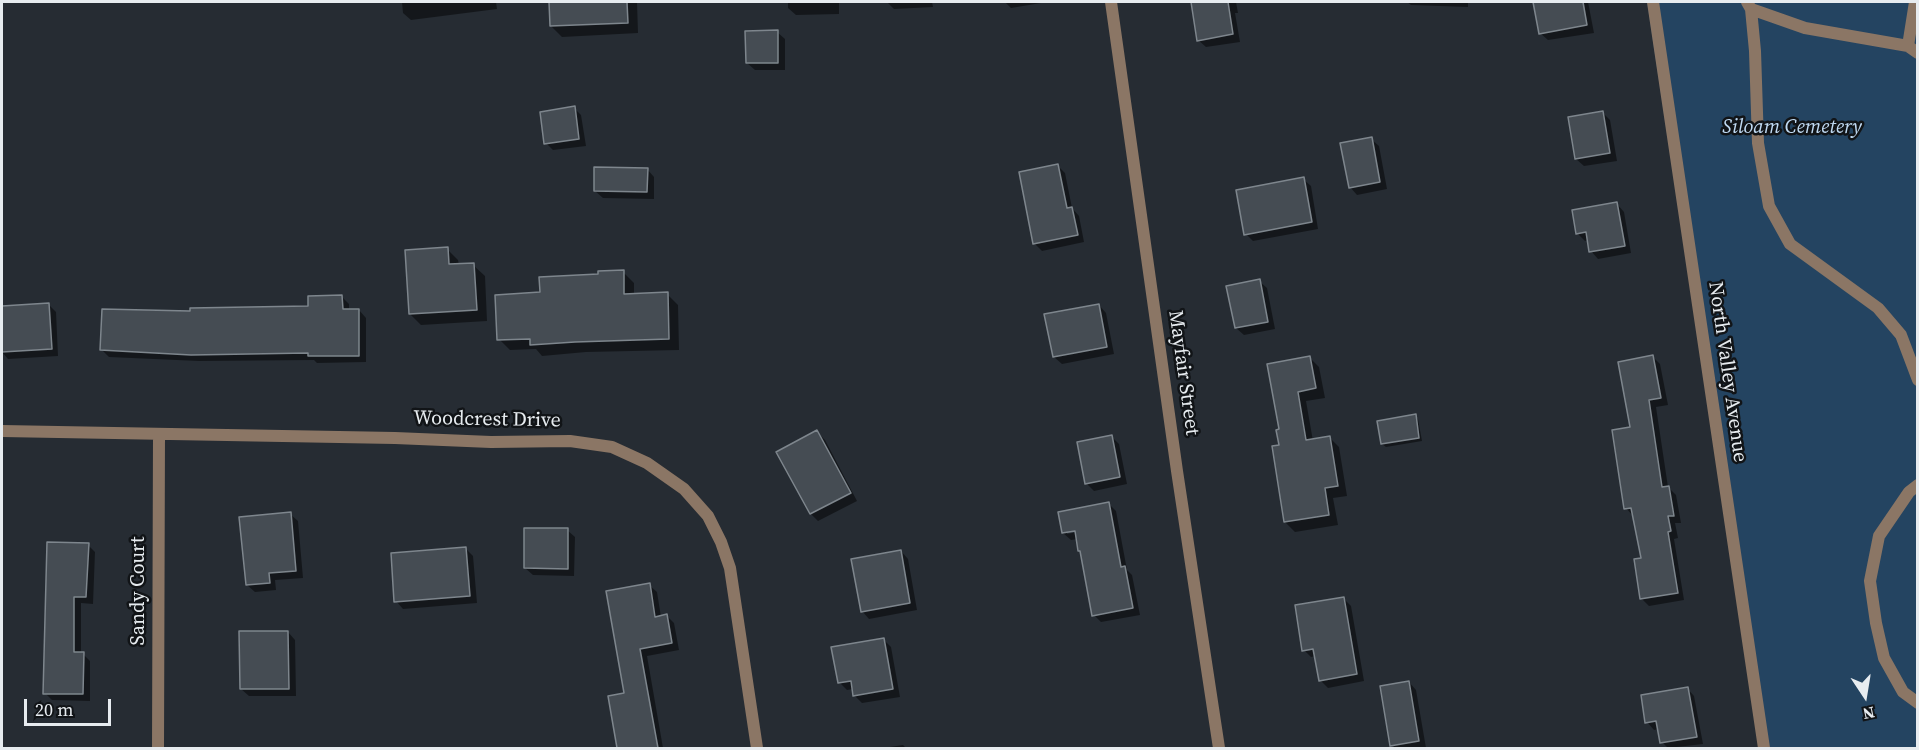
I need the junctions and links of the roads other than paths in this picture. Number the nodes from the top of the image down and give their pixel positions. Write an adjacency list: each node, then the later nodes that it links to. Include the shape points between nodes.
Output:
1 (1111, 2): 13 (street, Mayfair Street)
2 (1653, 2): 14 (street, North Valley Avenue)
3 (1915, 2): 5 (street)
4 (1749, 5): 5 (street, via 1805,28); 6 (street, via 1758,142 1769,206 1790,244 1878,308 1901,334)
5 (1913, 49)
6 (1917, 380)
7 (2, 431): 8 (street, Woodcrest Drive)
8 (159, 434): 11 (street, Sandy Court); 12 (street, Woodcrest Drive, via 570,441 612,447 647,463 684,489 708,516 721,542 730,568)
9 (1917, 485): 10 (street, via 1879,536 1870,581 1884,658 1903,693)
10 (1917, 703)
11 (158, 748)
12 (757, 748)
13 (1219, 748)
14 (1764, 748)

